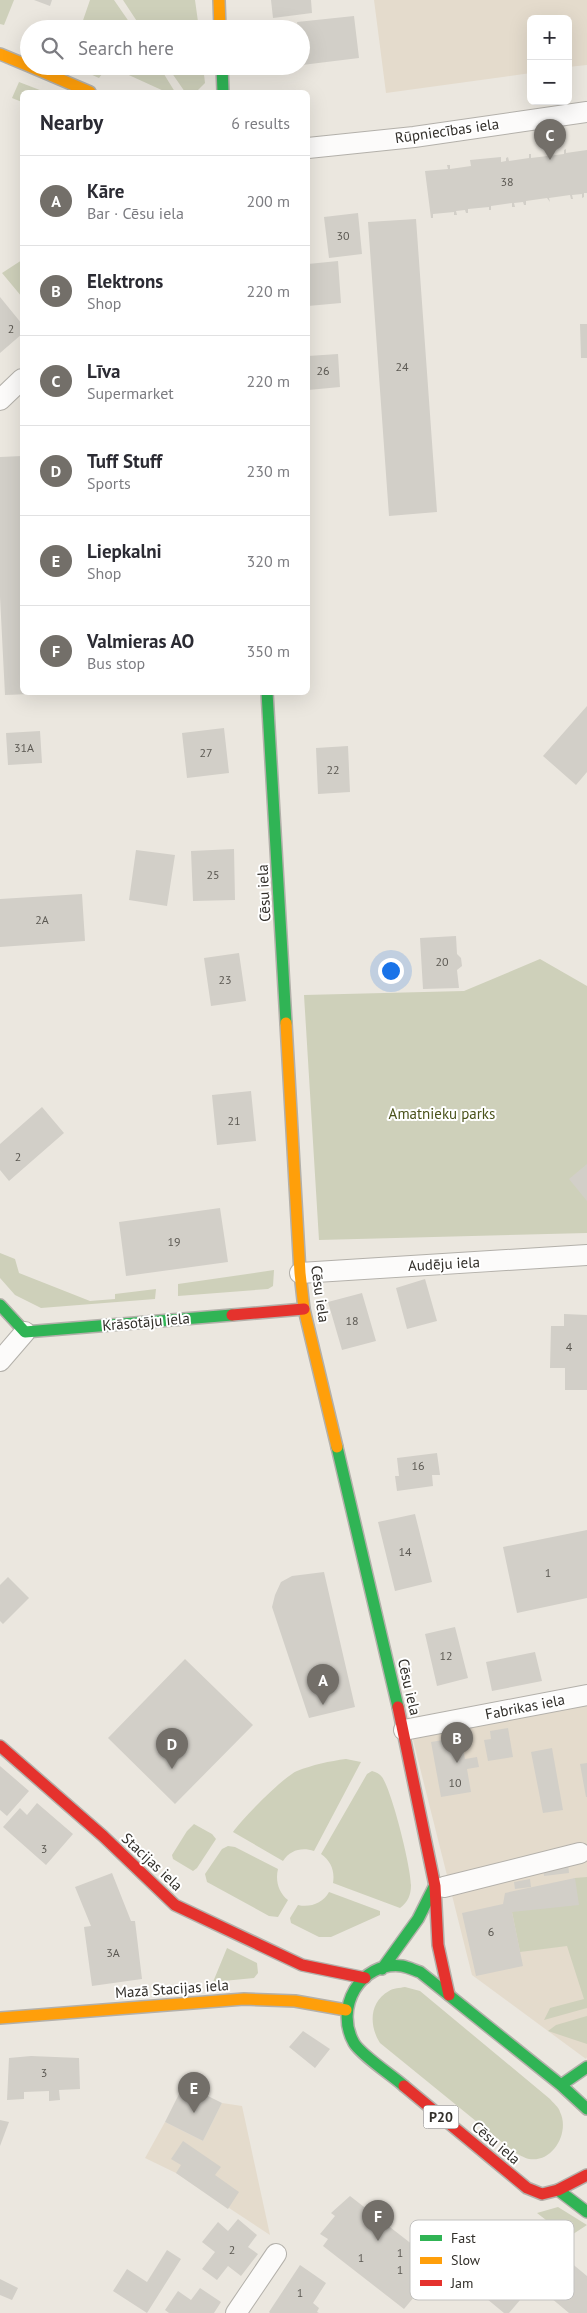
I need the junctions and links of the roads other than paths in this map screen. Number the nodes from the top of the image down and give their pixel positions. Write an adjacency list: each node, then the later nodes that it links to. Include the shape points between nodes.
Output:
1 (219, 0): 2 (street)
2 (220, 20)
3 (0, 54): 4 (street)
4 (20, 62)
5 (50, 75): 7 (street)
6 (222, 75): 8 (street)
7 (85, 90)
8 (223, 90)
9 (587, 112): 10 (street, Rūpniecības iela, via 414,137)
10 (310, 148)
11 (20, 381): 12 (street)
12 (0, 400)
13 (267, 695): 15 (street, Cēsu iela)
14 (587, 1255): 15 (street, Audēju iela)
15 (300, 1273): 17 (street, Cēsu iela)
16 (0, 1305): 18 (street)
17 (304, 1309): 18 (street, Krāsotāju iela); 21 (street, Cēsu iela)
18 (25, 1332): 19 (street)
19 (0, 1360)
20 (587, 1695): 21 (street, Fabrikas iela)
21 (404, 1730): 24 (street, Cēsu iela)
22 (0, 1746): 26 (street, Stacijas iela, via 103,1836 175,1905 302,1965)
23 (580, 1853): 24 (street)
24 (440, 1886): 25 (street); 27 (street, Cēsu iela, via 438,1945)
25 (382, 1969): 26 (street); 27 (street, via 401,1966 420,1972)
26 (365, 1978): 28 (street, via 351,1994)
27 (449, 1995): 31 (street)
28 (346, 2010): 29 (street, Mazā Stacijas iela, via 318,2003 267,1998); 34 (street, Cēsu iela / P20, via 348,2028 355,2045 527,2188 542,2194)
29 (0, 2018)
30 (587, 2067): 31 (street)
31 (561, 2085): 32 (street)
32 (587, 2109)
33 (587, 2175): 34 (street, Cēsu iela / P20)
34 (558, 2190): 35 (street)
35 (587, 2212)
36 (276, 2254): 37 (street)
37 (236, 2313)

